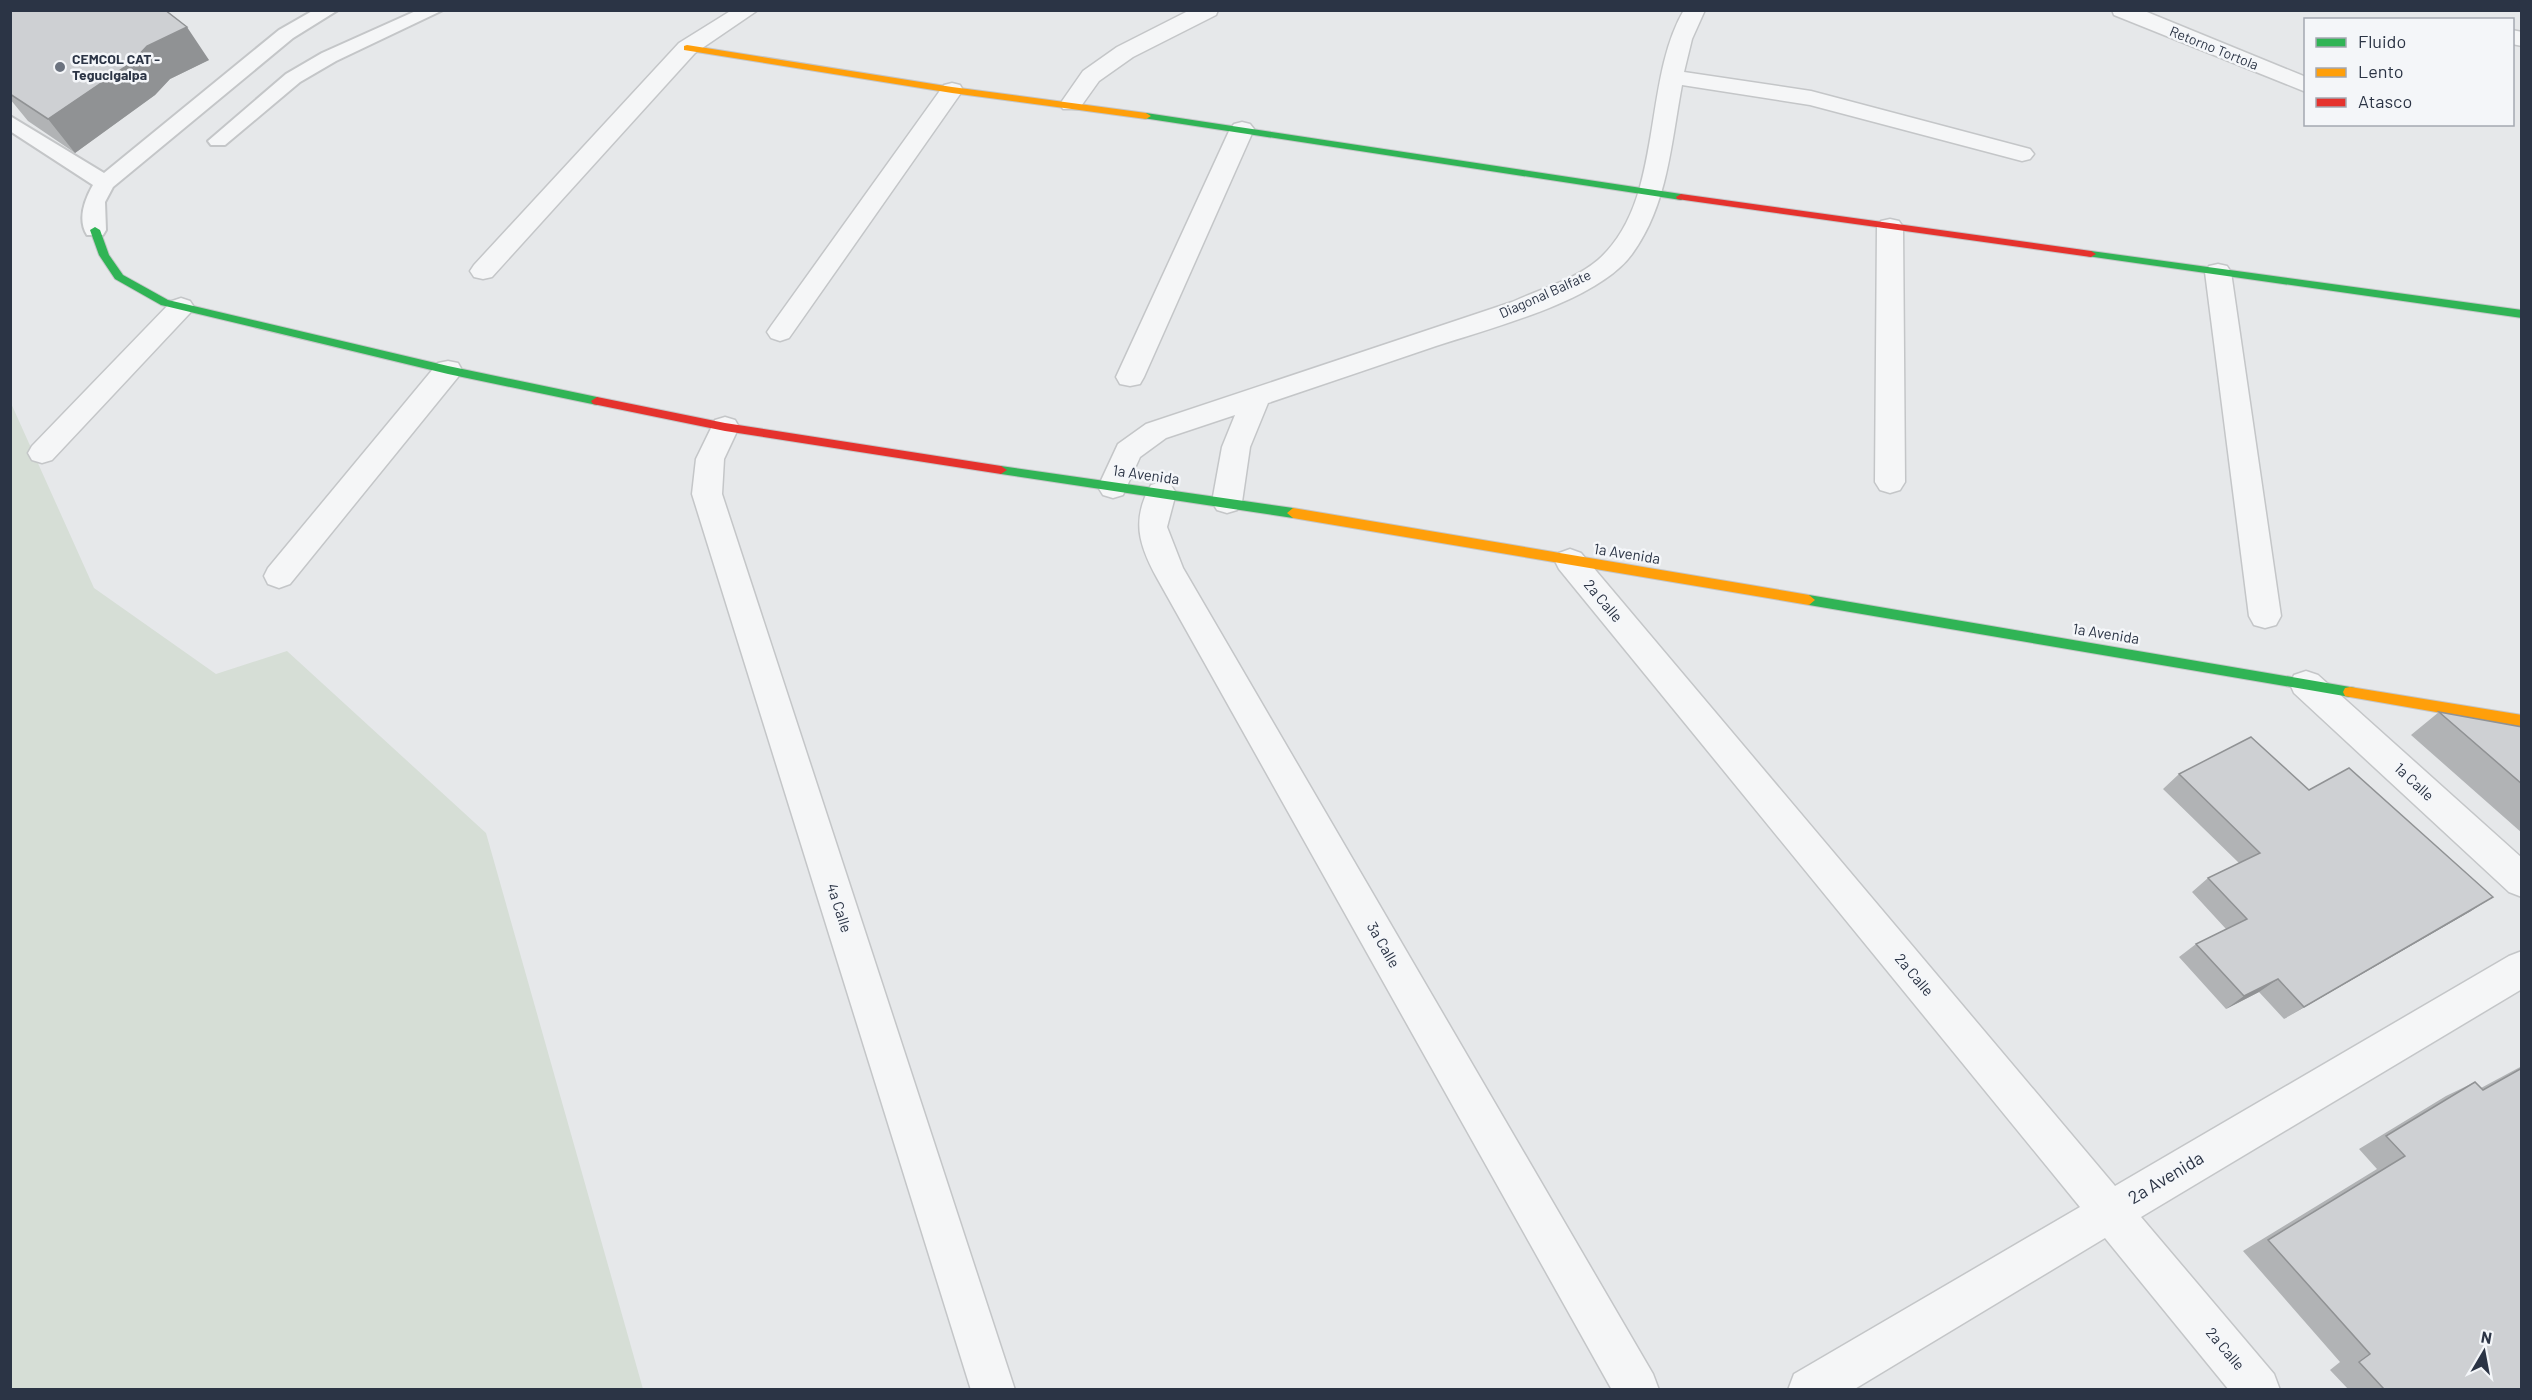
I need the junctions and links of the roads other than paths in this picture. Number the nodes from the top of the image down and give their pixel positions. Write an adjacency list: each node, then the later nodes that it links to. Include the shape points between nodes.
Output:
1 (329, 10): 16 (lane, via 286,34)
2 (434, 10): 14 (lane, via 329,57 293,78)
3 (748, 10): 7 (street)
4 (1208, 10): 11 (street, via 1125,52 1091,76)
5 (1695, 10): 8 (street, Diagonal Balfate, via 1688,21)
6 (2122, 10): 9 (street, Retorno Tortola)
7 (687, 48): 10 (street); 20 (street)
8 (1672, 77): 15 (street, via 1811,98); 17 (street, Diagonal Balfate)
9 (2304, 84)
10 (952, 90): 11 (street); 24 (street)
11 (1071, 104): 13 (street)
12 (10, 122): 16 (lane)
13 (1242, 129): 17 (street); 26 (street)
14 (218, 141)
15 (2022, 154)
16 (105, 183): 19 (lane, via 94,202)
17 (1649, 194): 18 (street); 27 (street, Diagonal Balfate, via 1626,245 1606,266 1572,285 1521,308)
18 (1890, 227): 21 (street); 30 (street)
19 (95, 230): 22 (street, 1a Avenida, via 104,255 119,277 165,303)
20 (483, 271)
21 (2218, 272): 23 (street); 36 (street)
22 (181, 307): 25 (street, 1a Avenida); 29 (street)
23 (2522, 314)
24 (780, 332)
25 (448, 370): 28 (street, 1a Avenida); 35 (street)
26 (1130, 377)
27 (1257, 396): 31 (street, Diagonal Balfate, via 1156,431 1141,440 1128,451); 33 (street, via 1236,447)
28 (725, 427): 31 (street, 1a Avenida); 42 (street, 4a Calle, via 710,459 707,494)
29 (42, 453)
30 (1890, 482)
31 (1113, 487): 32 (street, 1a Avenida)
32 (1161, 493): 33 (street, 1a Avenida); 43 (street, 3a Calle, via 1152,527 1168,570)
33 (1227, 502): 34 (street, 1a Avenida)
34 (1570, 561): 37 (street, 1a Avenida); 41 (street, 2a Calle)
35 (279, 576)
36 (2265, 616)
37 (2307, 684): 38 (street, 1a Avenida); 39 (street, 1a Calle)
38 (2522, 721)
39 (2522, 881)
40 (2522, 968): 41 (street, 2a Avenida)
41 (2110, 1211): 44 (street, 2a Avenida); 45 (street, 2a Calle)
42 (993, 1389)
43 (1637, 1389)
44 (1810, 1389)
45 (2258, 1389)

